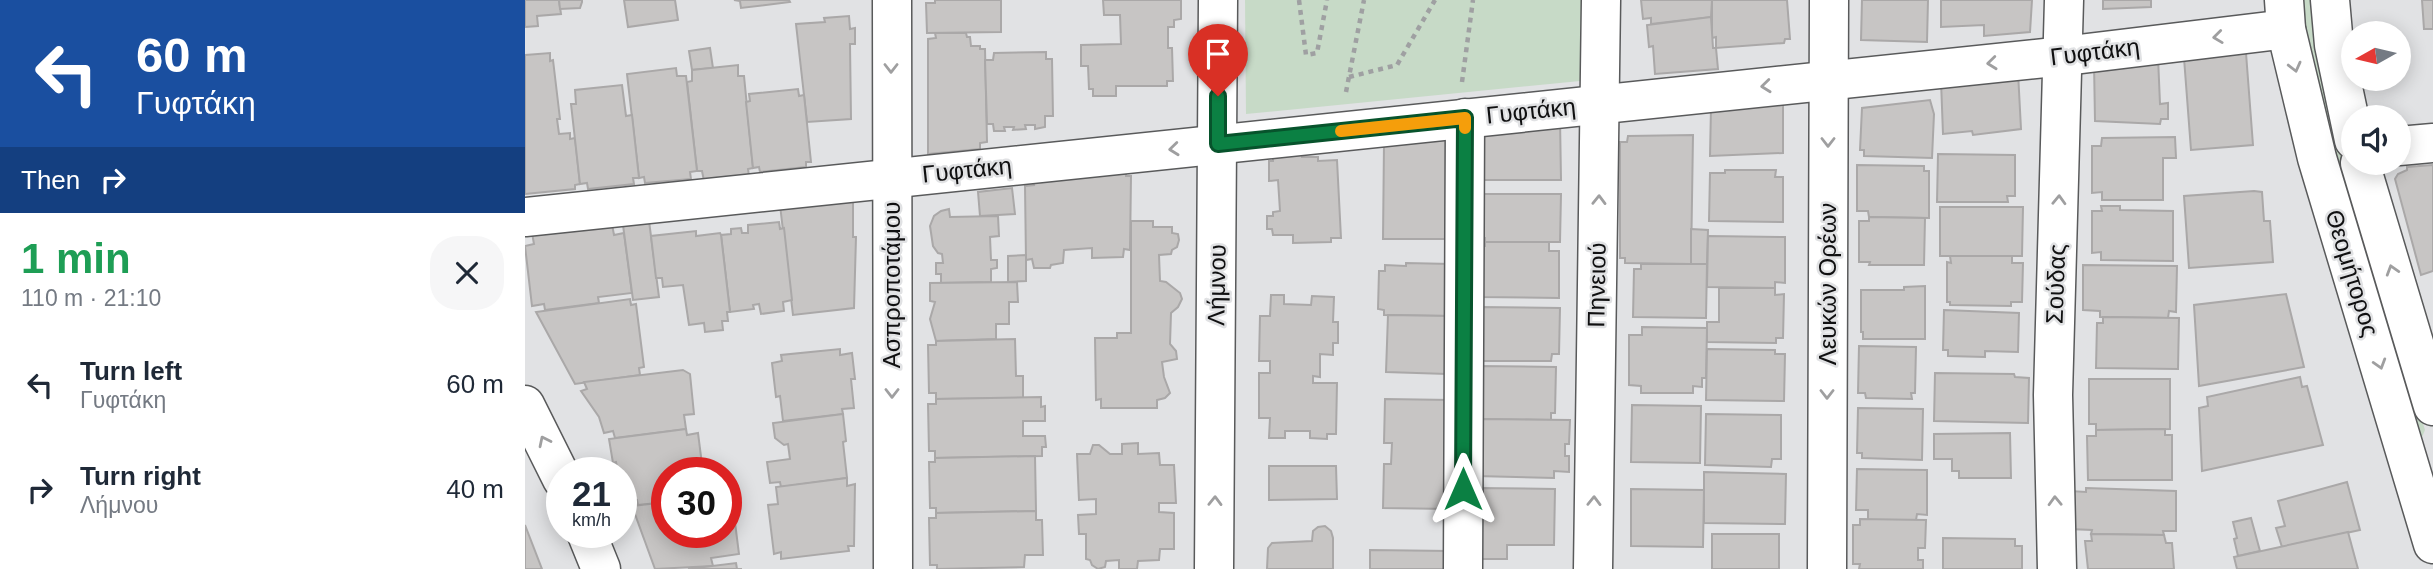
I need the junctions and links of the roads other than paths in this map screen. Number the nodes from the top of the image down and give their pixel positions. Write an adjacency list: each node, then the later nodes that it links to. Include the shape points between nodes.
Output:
1 (892, 0): 17 (street, Ασπροποτάμου, one-way to 17)
2 (1218, 0): 14 (street, Λήμνου)
3 (1601, 0): 10 (street, Πηνειού)
4 (1829, 0): 9 (street, Λευκών Ορέων)
5 (2064, 0): 8 (street, Σούδας)
6 (2330, 0): 11 (street, via 2333,45)
7 (2285, 14): 8 (street, Γυφτάκη, one-way to 8); 22 (street, Θεομήτορος, one-way to 22, via 2317,158)
8 (2064, 56): 9 (street, Γυφτάκη, one-way to 9); 31 (street, Σούδας, one-way to 8, via 2053,395)
9 (1829, 80): 10 (street, Γυφτάκη, one-way to 10); 30 (street, Λευκών Ορέων, one-way to 30)
10 (1600, 104): 12 (street, Γυφτάκη); 29 (street, Πηνειού, one-way to 10)
11 (2346, 105)
12 (1465, 118): 14 (street, Γυφτάκη); 28 (street)
13 (2433, 143): 15 (street)
14 (1218, 144): 17 (street, Γυφτάκη, one-way to 17); 27 (street, Λήμνου, one-way to 14)
15 (2411, 145)
16 (2364, 175): 20 (street, Θεομήτορος, one-way to 16)
17 (891, 178): 18 (street, Γυφτάκη); 26 (street, Ασπροποτάμου, one-way to 26)
18 (525, 217)
19 (525, 405): 21 (street, one-way to 19)
20 (2433, 406)
21 (552, 457)
22 (2425, 487): 23 (street, Θεομήτορος)
23 (2433, 544)
24 (592, 548): 25 (street)
25 (601, 569)
26 (893, 569)
27 (1214, 569)
28 (1463, 569)
29 (1593, 569)
30 (1827, 569)
31 (2057, 569)

